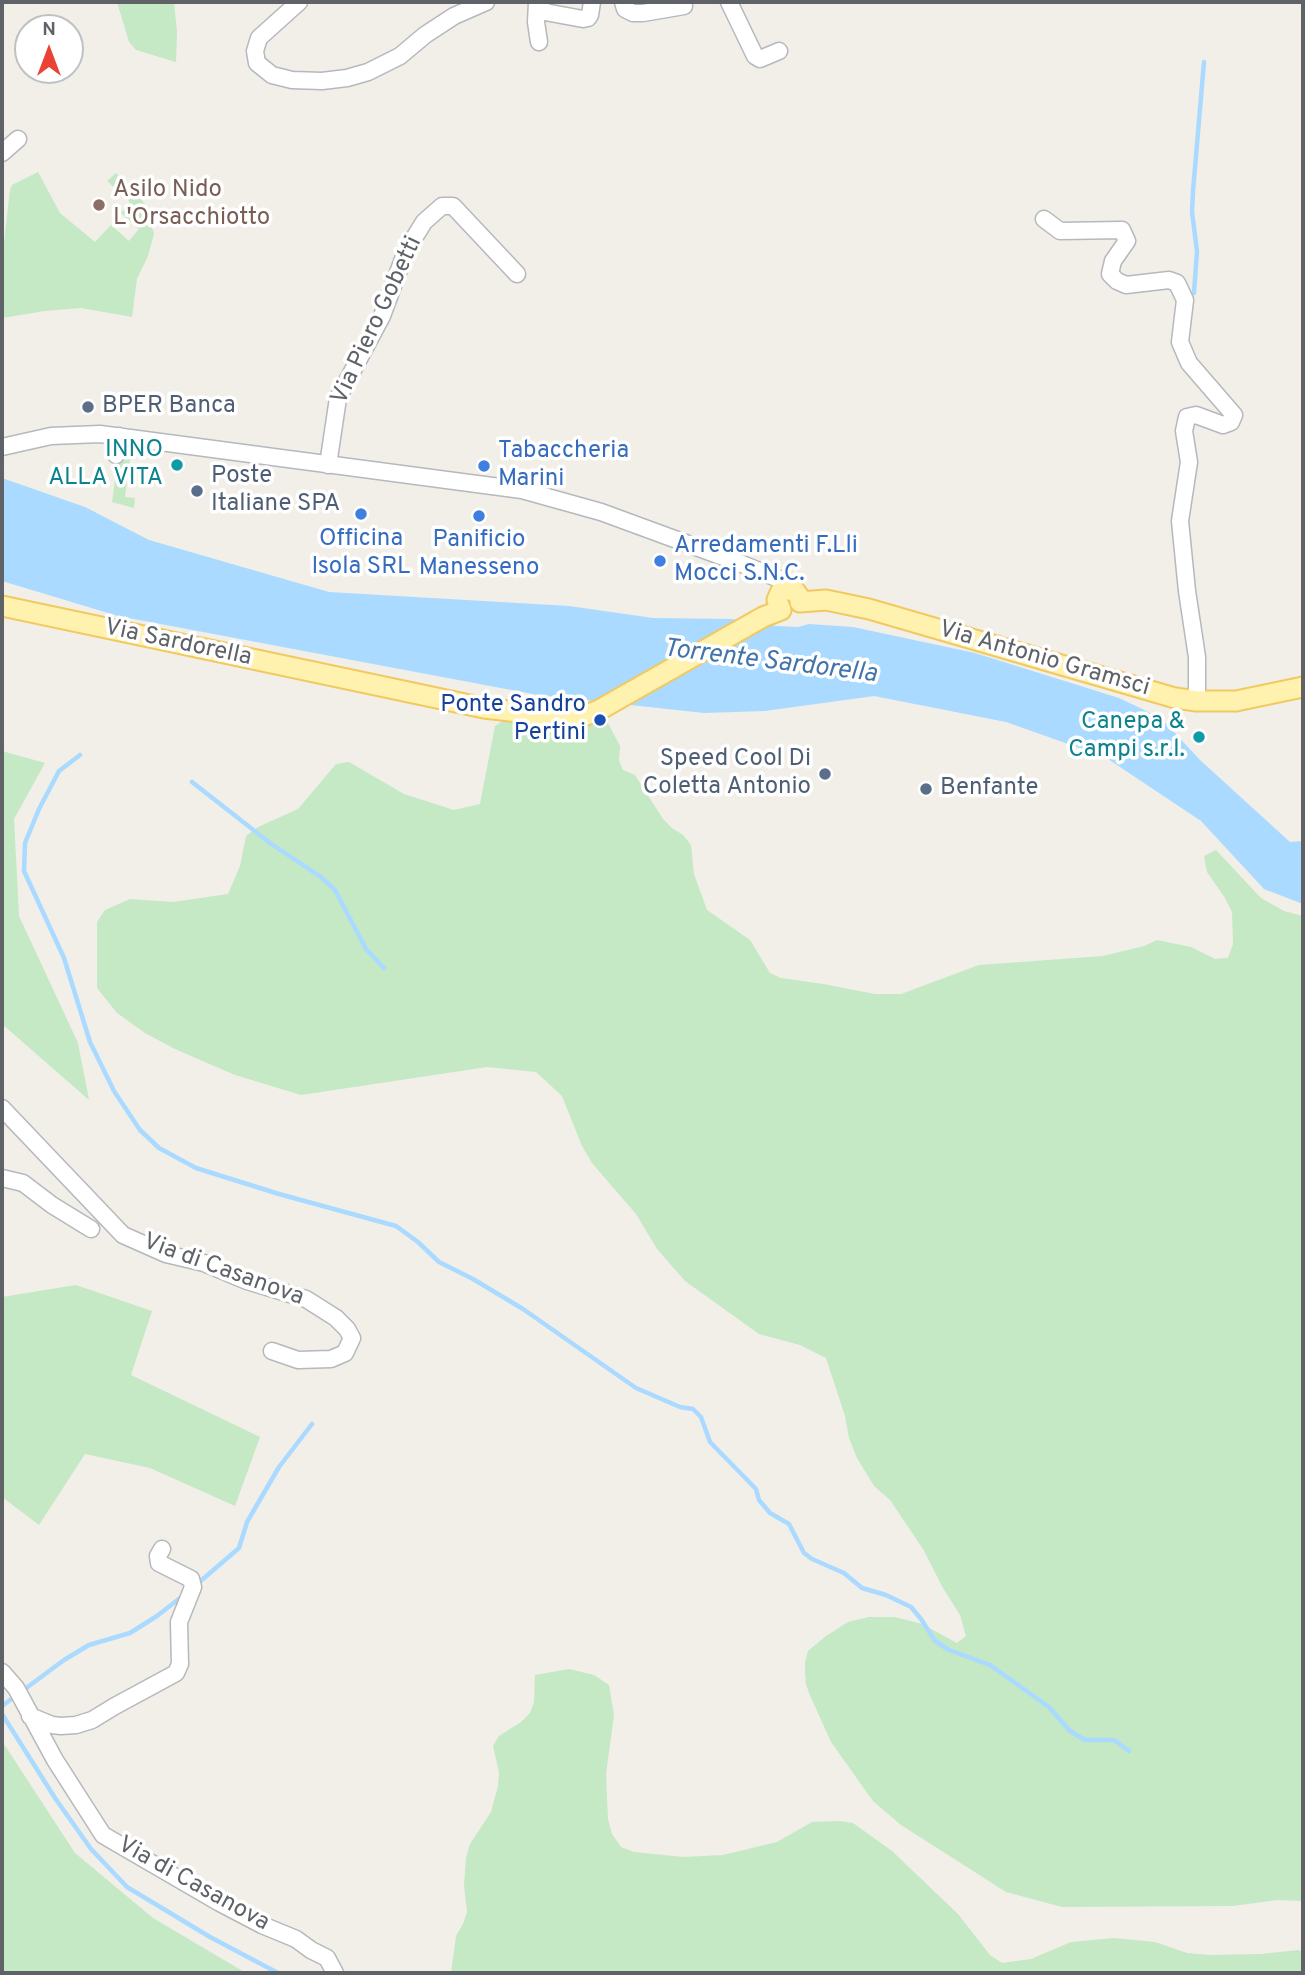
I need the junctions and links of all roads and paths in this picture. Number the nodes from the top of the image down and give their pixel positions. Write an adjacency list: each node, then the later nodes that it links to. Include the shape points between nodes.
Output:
1 (299, 2): 2 (street, via 258,38 257,63 272,75 322,81 368,72 400,56 454,16)
2 (486, 2)
3 (537, 2): 4 (street, via 545,12 583,19 590,15); 8 (street)
4 (592, 2)
5 (623, 2): 7 (street, via 633,13)
6 (729, 2): 9 (street, via 755,56 760,59)
7 (684, 6)
8 (539, 42)
9 (779, 51)
10 (18, 139): 11 (street)
11 (2, 153)
12 (1044, 219): 21 (street, via 1060,231 1122,230 1128,241 1113,261 1110,274 1117,281 1126,285 1169,279 1177,283 1185,300 1180,342 1189,363 1234,415 1223,425 1196,415 1187,417 1184,431 1189,462 1180,521 1197,657)
13 (517, 274): 17 (street, Via Piero Gobetti, via 453,206 442,206 424,222 406,251 382,316 338,398)
14 (119, 436): 15 (street, via 51,436); 16 (street); 17 (street)
15 (2, 447)
16 (116, 455)
17 (327, 465): 18 (street, via 522,490 601,512 779,579)
18 (795, 596): 19 (main road, Via Sardorella, via 783,591 772,614 584,716 514,712); 21 (main road, Via Antonio Gramsci, via 869,609)
19 (2, 606)
20 (1303, 687): 21 (main road, Via Antonio Gramsci, via 1236,701)
21 (1197, 701)
22 (2, 1108): 25 (street, Via di Casanova, via 123,1235 166,1254 306,1299 335,1318 352,1338 345,1353 331,1359 298,1360)
23 (2, 1178): 24 (street, via 23,1183)
24 (91, 1229)
25 (272, 1351)
26 (162, 1549): 28 (street, via 159,1563 191,1579 193,1587 179,1622 176,1673 76,1725 52,1725)
27 (2, 1672): 28 (street, Via di Casanova)
28 (30, 1716): 29 (street, Via di Casanova, via 103,1835 220,1903 296,1939 327,1958)
29 (335, 1973)

